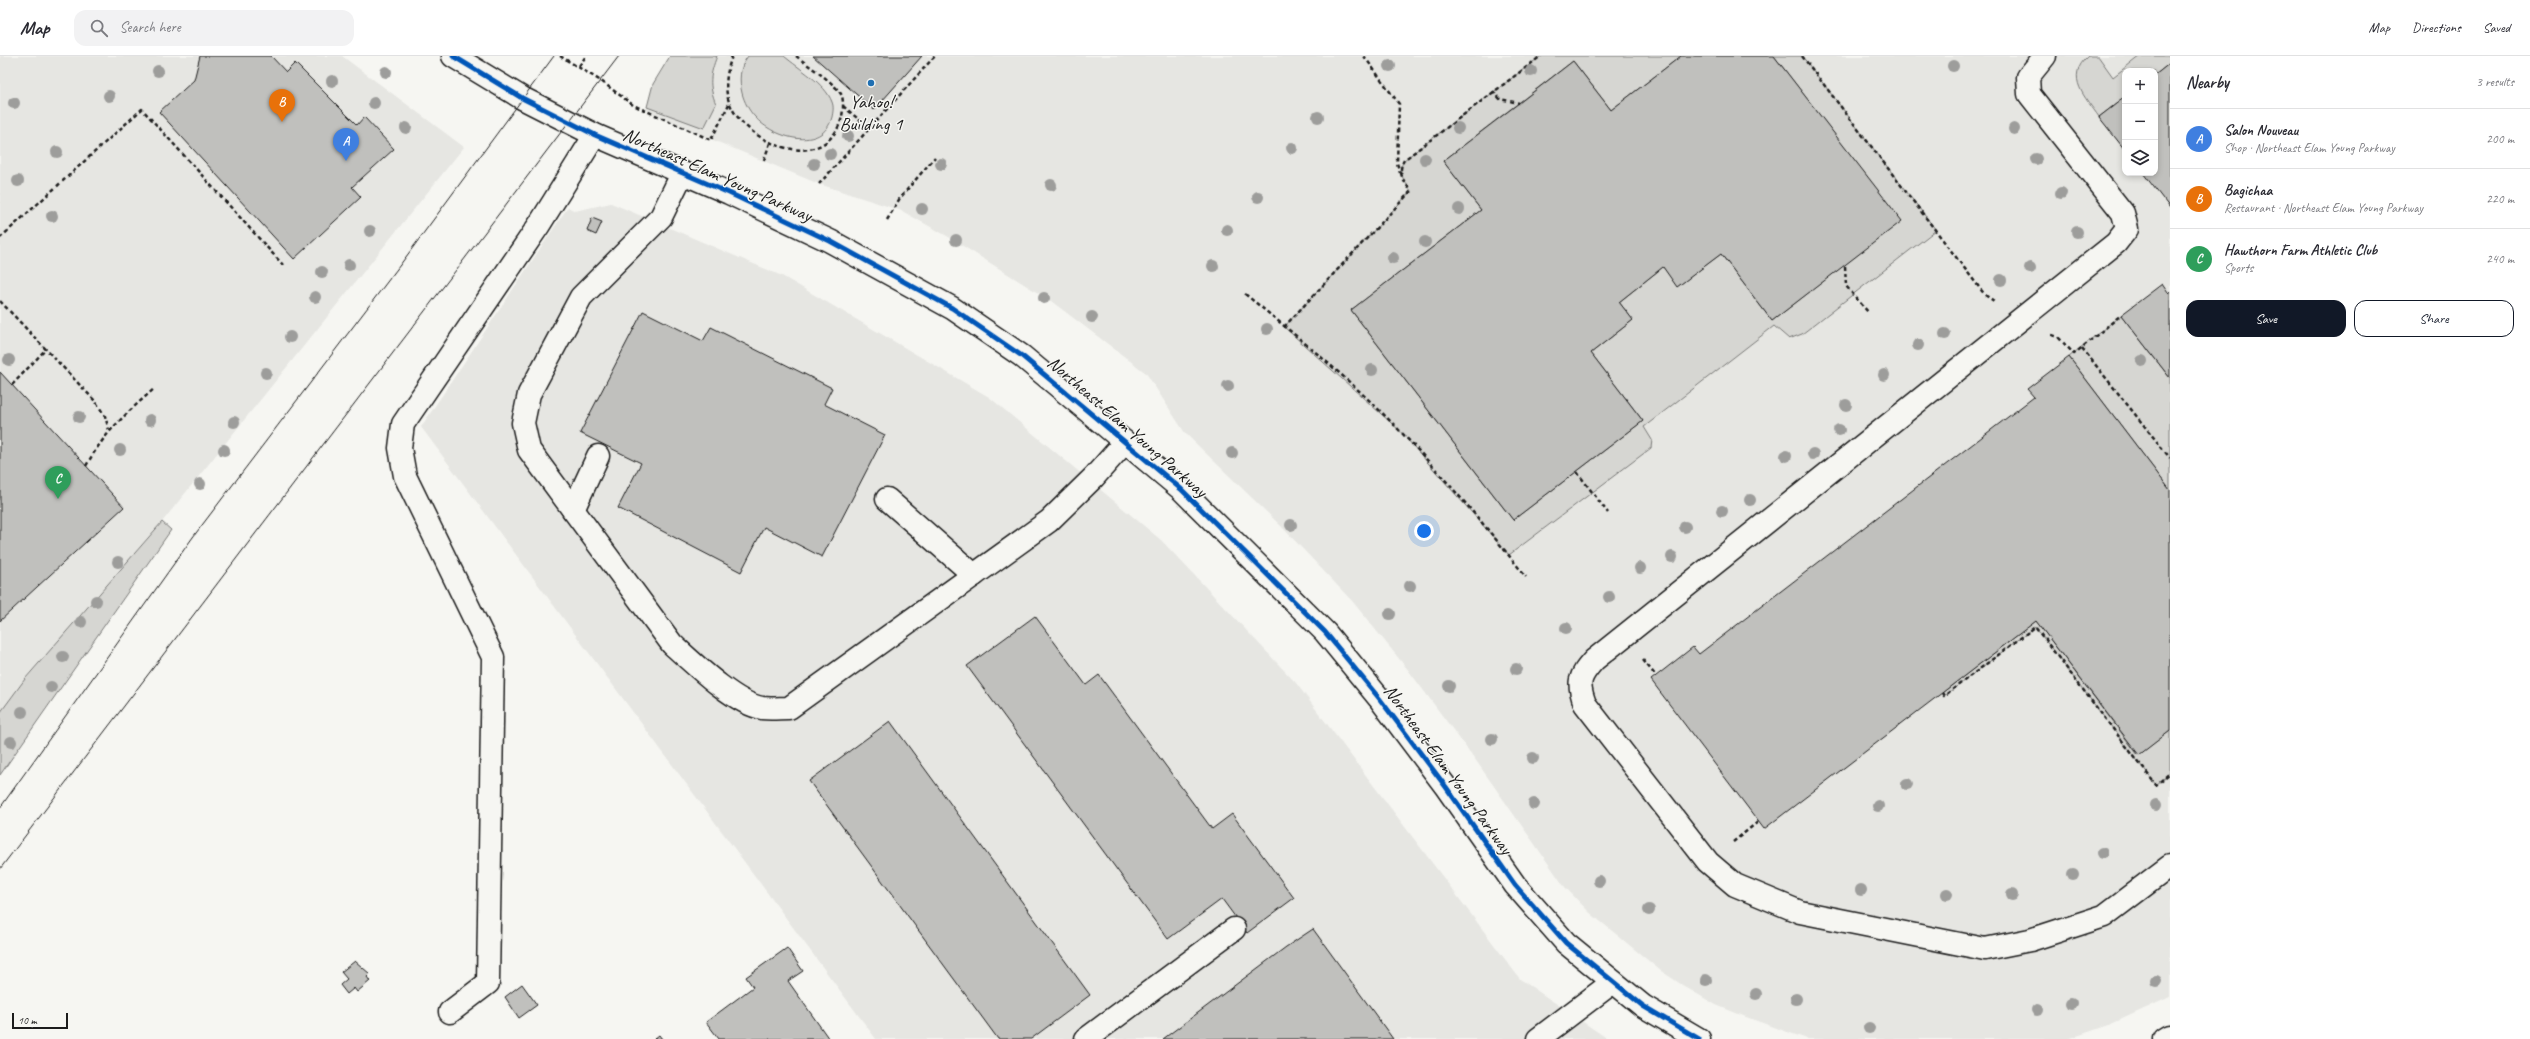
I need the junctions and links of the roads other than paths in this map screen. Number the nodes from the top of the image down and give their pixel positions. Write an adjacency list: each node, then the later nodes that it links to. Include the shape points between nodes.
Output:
1 (453, 56): 3 (street, Northeast Elam Young Parkway, via 522,98)
2 (2045, 56): 10 (street, via 2028,77 2029,94 2123,213 2127,229 2116,243 1594,660 1583,673 1579,687 1585,704 1708,862 1735,885 1800,912 1985,949 2030,940 2104,916)
3 (595, 135): 4 (street, Northeast Elam Young Parkway); 13 (street, via 540,225 403,424 400,448 405,476 493,658 488,983)
4 (682, 174): 5 (street, Northeast Elam Young Parkway, via 830,241 952,308 1022,356); 8 (street, via 661,217 581,297 529,394 523,423 529,450)
5 (1125, 442): 9 (street, via 1049,521); 12 (street, Northeast Elam Young Parkway, via 1181,489 1325,632 1389,711 1538,914 1566,943)
6 (598, 456): 8 (street)
7 (887, 499): 9 (street)
8 (573, 510): 9 (street, via 672,644 735,696 761,708 789,708)
9 (974, 575)
10 (2170, 866)
11 (1234, 929): 15 (street)
12 (1613, 982): 16 (street); 17 (street, Northeast Elam Young Parkway, via 1643,1006)
13 (450, 1012)
14 (2170, 1036): 18 (street)
15 (1086, 1039)
16 (1538, 1039)
17 (1699, 1039)
18 (2165, 1039)

